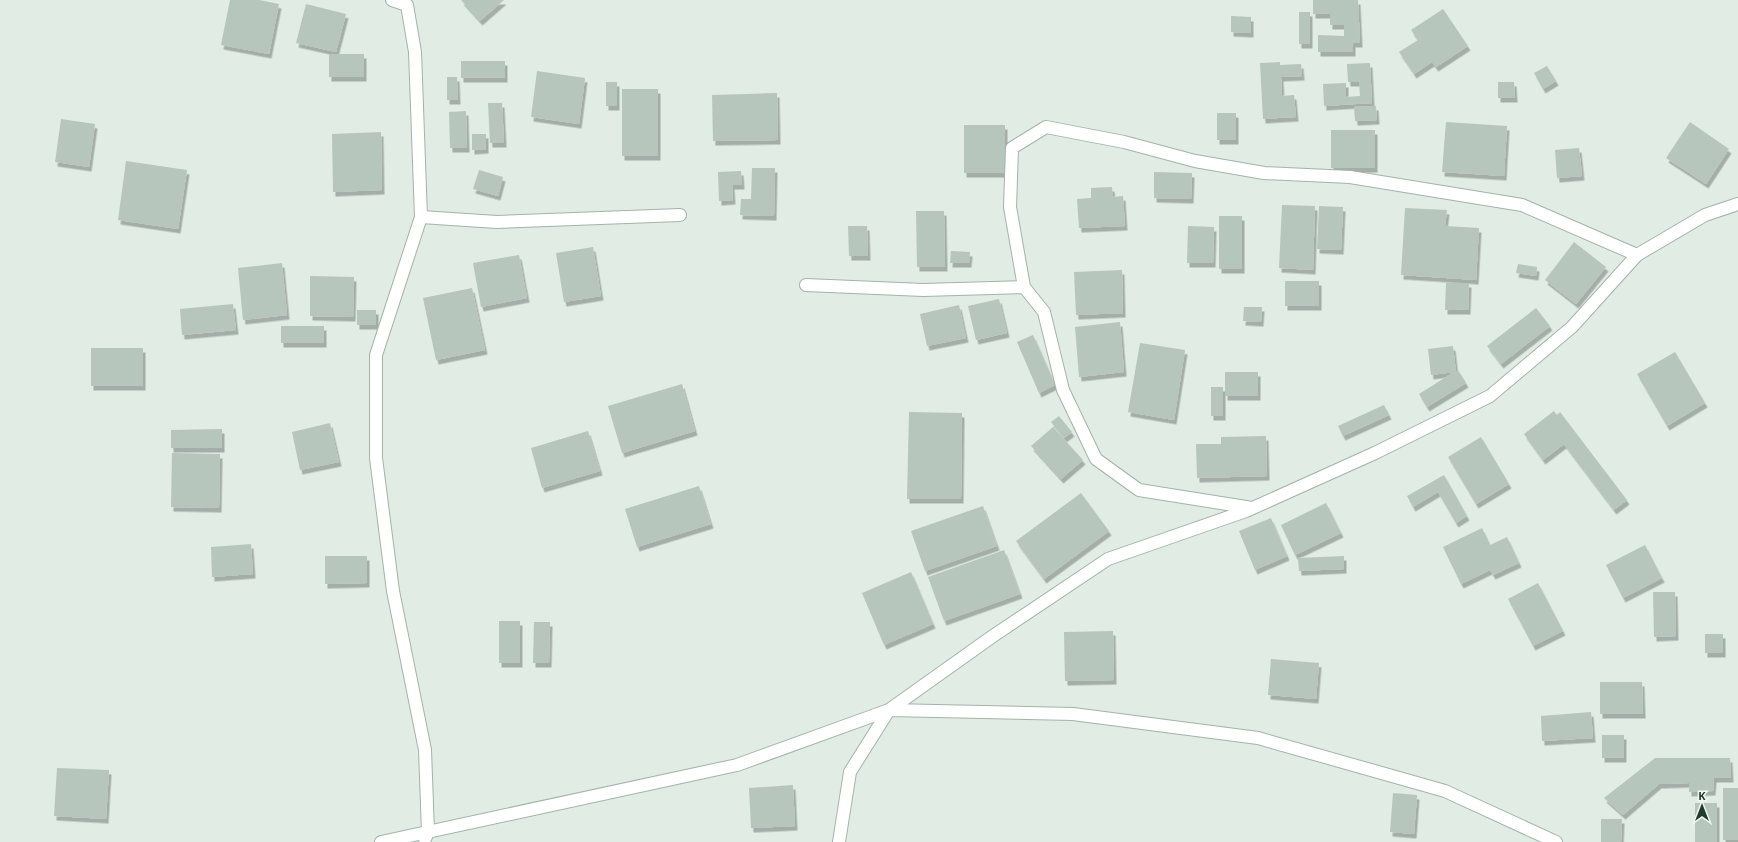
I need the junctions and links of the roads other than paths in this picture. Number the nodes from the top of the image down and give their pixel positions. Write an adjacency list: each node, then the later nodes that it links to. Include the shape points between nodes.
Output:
1 (392, 0): 4 (street, via 407,5 415,52)
2 (1738, 204): 5 (street, via 1704,215)
3 (680, 214): 4 (street, via 497,222)
4 (421, 217): 10 (street, via 376,355 376,458 393,591 425,750)
5 (1637, 255): 7 (street, via 1522,205 1350,177 1264,173 1195,161 1124,142 1046,127 1012,148 1010,206); 8 (street, via 1572,327 1490,396 1375,453)
6 (806, 285): 7 (street, via 923,290)
7 (1024, 287): 8 (street, via 1044,312 1064,390 1096,459 1139,490)
8 (1252, 508): 9 (street, via 1108,559)
9 (888, 710): 10 (street, via 737,765); 12 (street, via 850,772); 13 (street, via 1072,714 1258,738 1445,790)
10 (426, 837): 11 (street)
11 (381, 842)
12 (839, 842)
13 (1556, 842)

